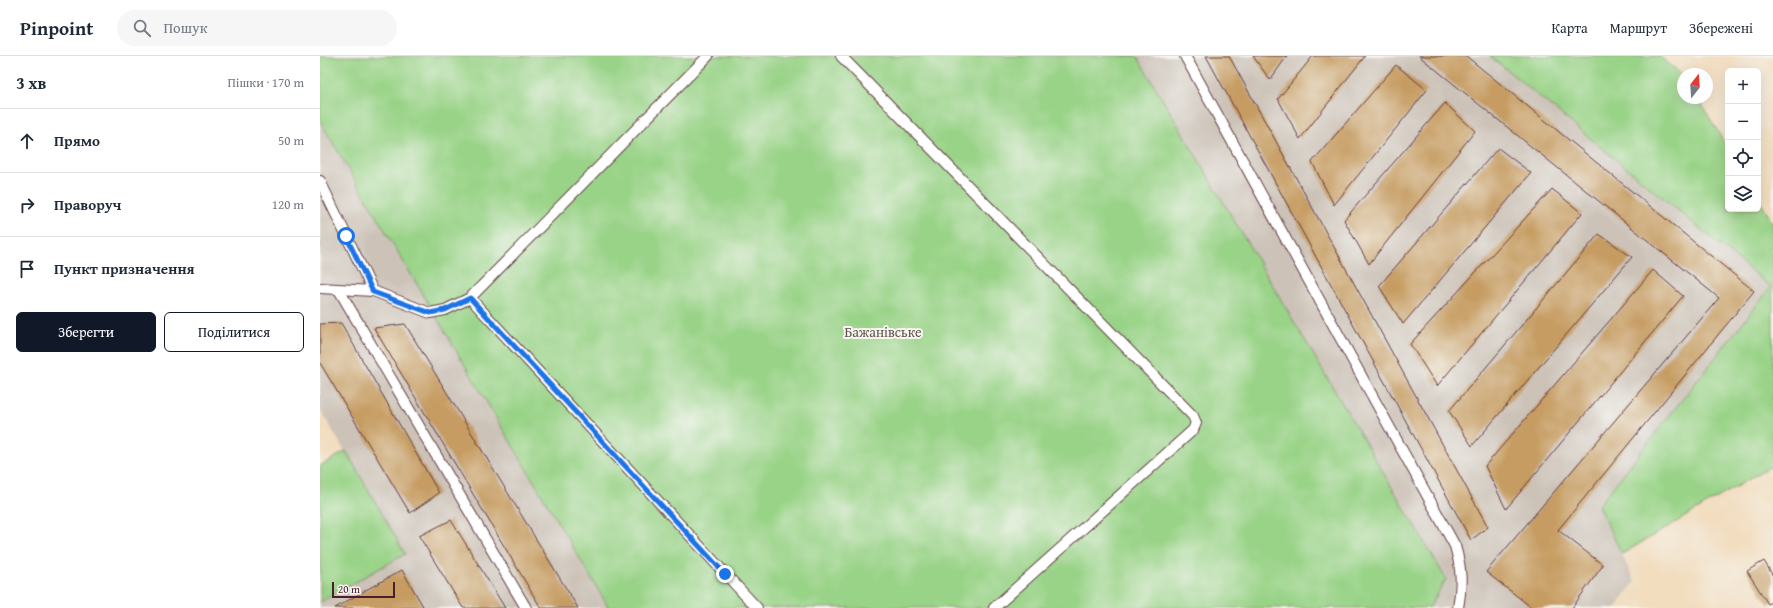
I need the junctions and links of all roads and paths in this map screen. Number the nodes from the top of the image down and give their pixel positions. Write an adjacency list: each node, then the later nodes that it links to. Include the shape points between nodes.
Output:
1 (708, 56): 8 (lane)
2 (841, 56): 11 (lane, via 1193,416 1196,423 1193,430)
3 (1184, 56): 12 (lane, via 1455,546 1461,566)
4 (320, 181): 7 (lane)
5 (320, 288): 6 (lane)
6 (339, 290): 7 (lane); 9 (lane)
7 (373, 292): 8 (lane, via 430,313 445,310)
8 (470, 298): 10 (lane)
9 (526, 608)
10 (757, 608)
11 (994, 608)
12 (1458, 608)

